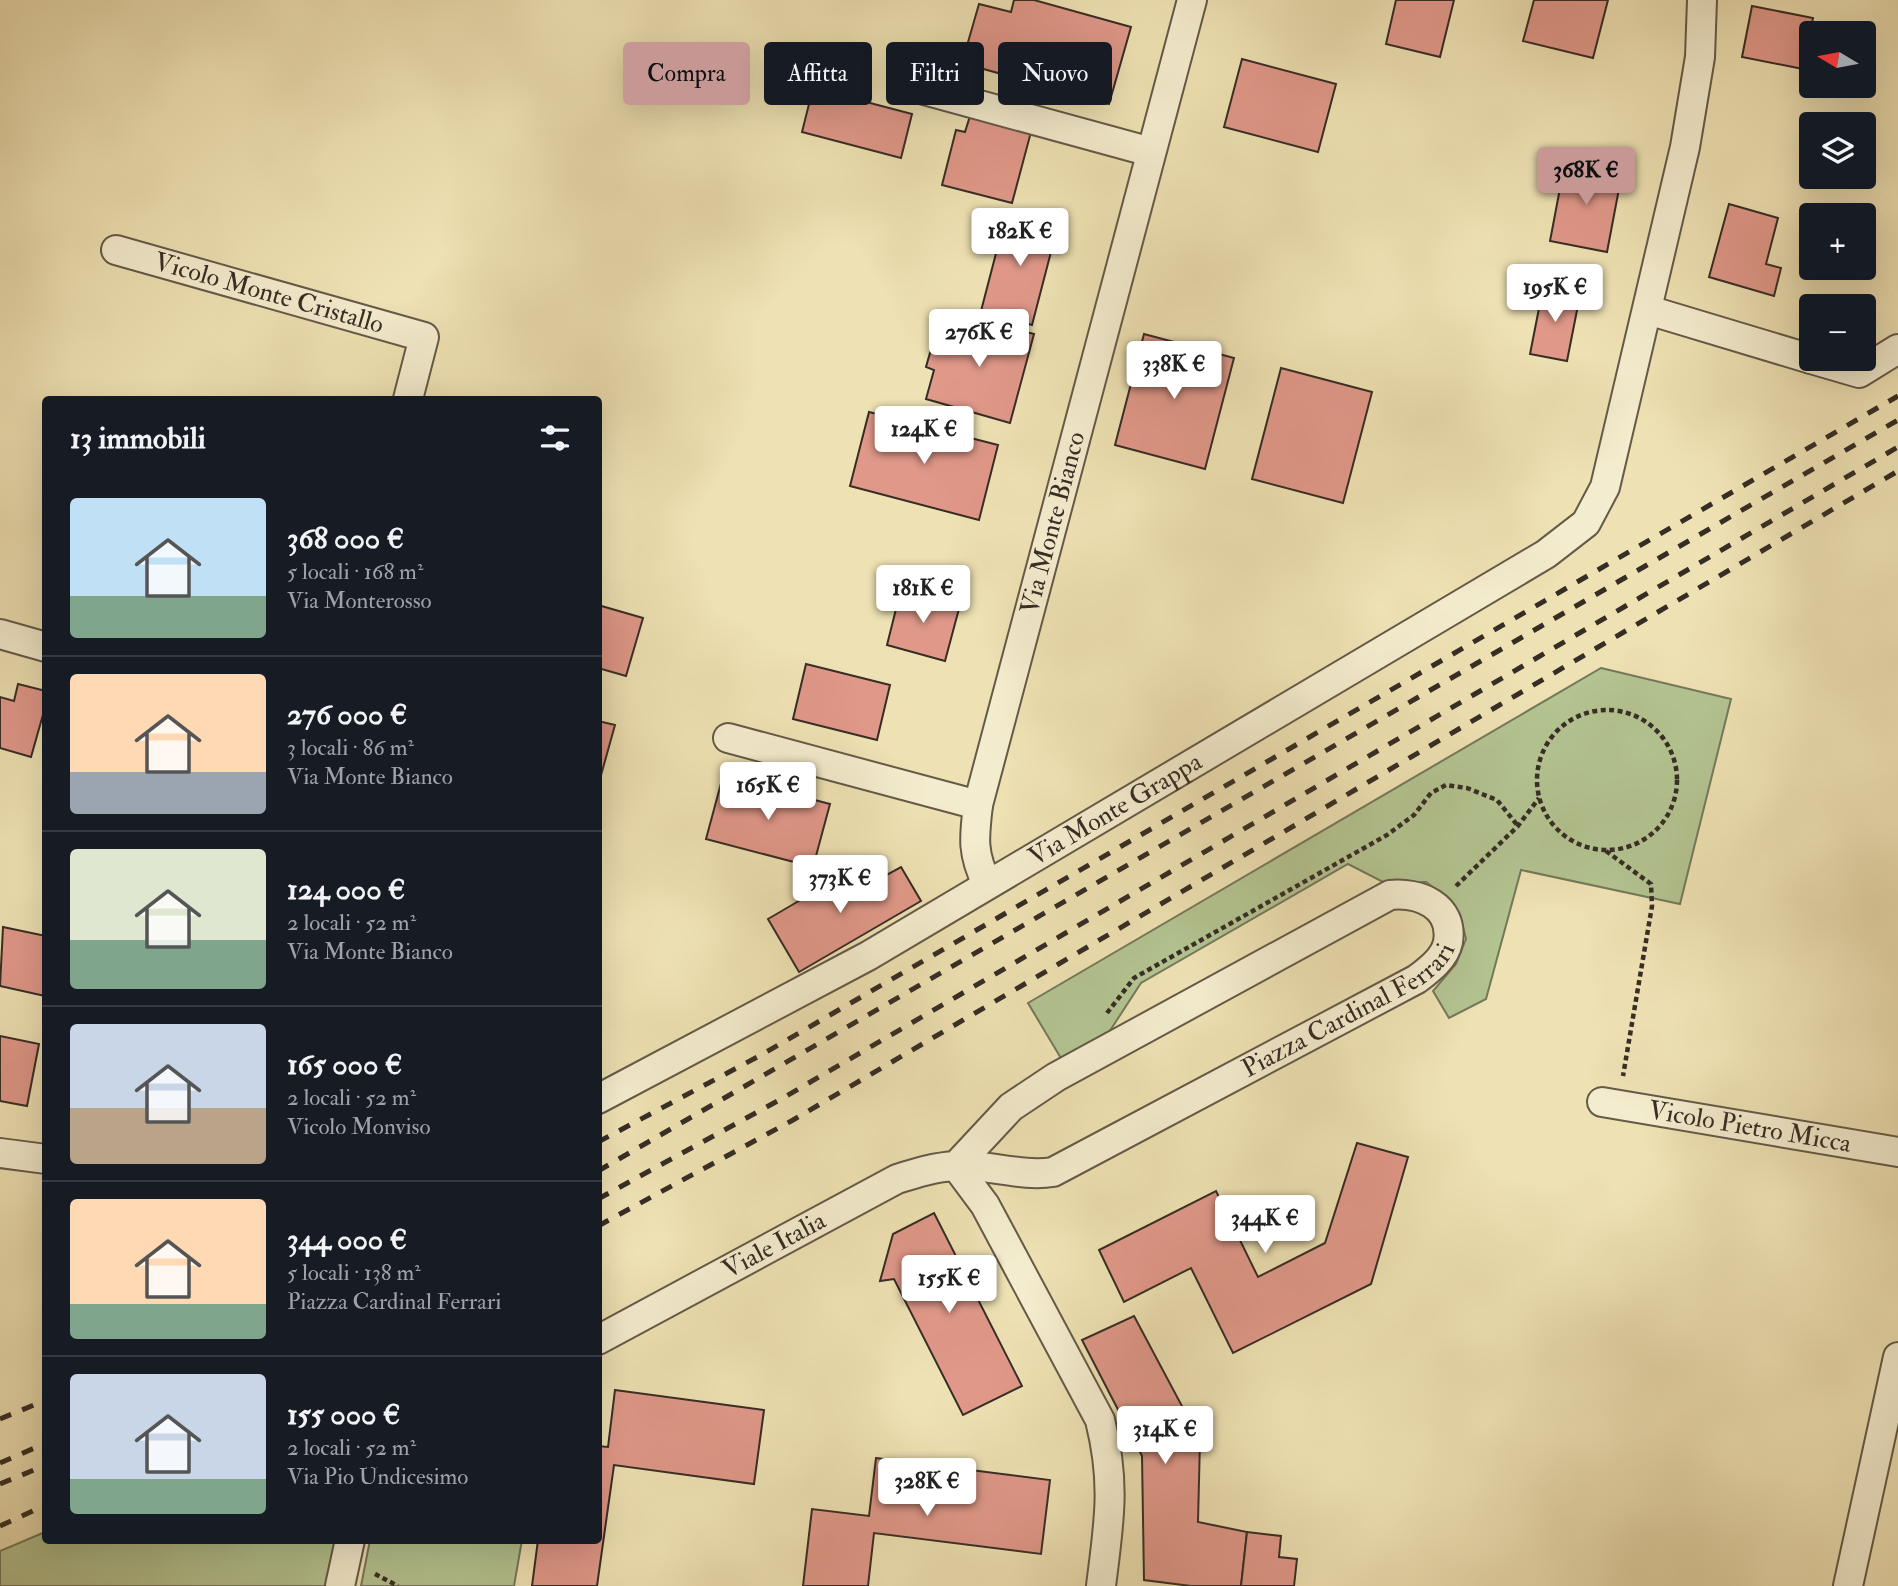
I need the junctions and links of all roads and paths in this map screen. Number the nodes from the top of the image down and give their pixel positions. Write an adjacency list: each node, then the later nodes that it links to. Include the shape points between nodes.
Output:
1 (1192, 0): 4 (street, Via Monte Bianco)
2 (1702, 0): 6 (street, Via Monte Grappa, via 1700,57 1685,147)
3 (979, 105): 4 (street)
4 (1151, 152): 15 (street, Via Monte Bianco)
5 (116, 250): 10 (street, Vicolo Monte Cristallo, via 424,337)
6 (1648, 310): 8 (street); 18 (street, Via Monte Grappa, via 1605,488 1586,523 1546,554)
7 (1898, 349): 9 (street)
8 (1799, 355)
9 (1876, 362)
10 (409, 396)
11 (0, 634): 12 (street)
12 (42, 646)
13 (728, 738): 15 (street)
14 (1539, 797): 16 (path); 17 (path, via 1557,830 1581,846); 17 (path, via 1540,759 1560,728 1599,710 1623,711 1650,724 1671,749 1678,772 1669,815 1640,843)
15 (978, 805): 18 (street, Via Monte Bianco, via 973,844)
16 (1518, 826): 19 (path); 20 (path, via 1497,800 1446,785 1431,793 1414,815 1387,835 1134,978)
17 (1606, 851): 22 (path, via 1651,884 1652,906)
18 (987, 884): 21 (street, Via Monte Grappa, via 868,956)
19 (1455, 887)
20 (1104, 1017)
21 (602, 1097)
22 (1610, 1103): 23 (street, Vicolo Pietro Micca)
23 (1898, 1152)
24 (0, 1153): 25 (street)
25 (42, 1158)
26 (956, 1166): 26 (street, Piazza Cardinal Ferrari, via 1021,1174 1053,1172 1417,979 1436,964 1448,943 1446,921 1433,901 1410,893 1390,895 1056,1077 1005,1111); 27 (street, Viale Italia, via 897,1179); 33 (street, via 985,1205 1100,1420 1112,1504)
27 (602, 1338)
28 (1898, 1357): 34 (street)
29 (349, 1544): 31 (street)
30 (375, 1574): 32 (path)
31 (340, 1586)
32 (398, 1586)
33 (1101, 1586)
34 (1848, 1586)

